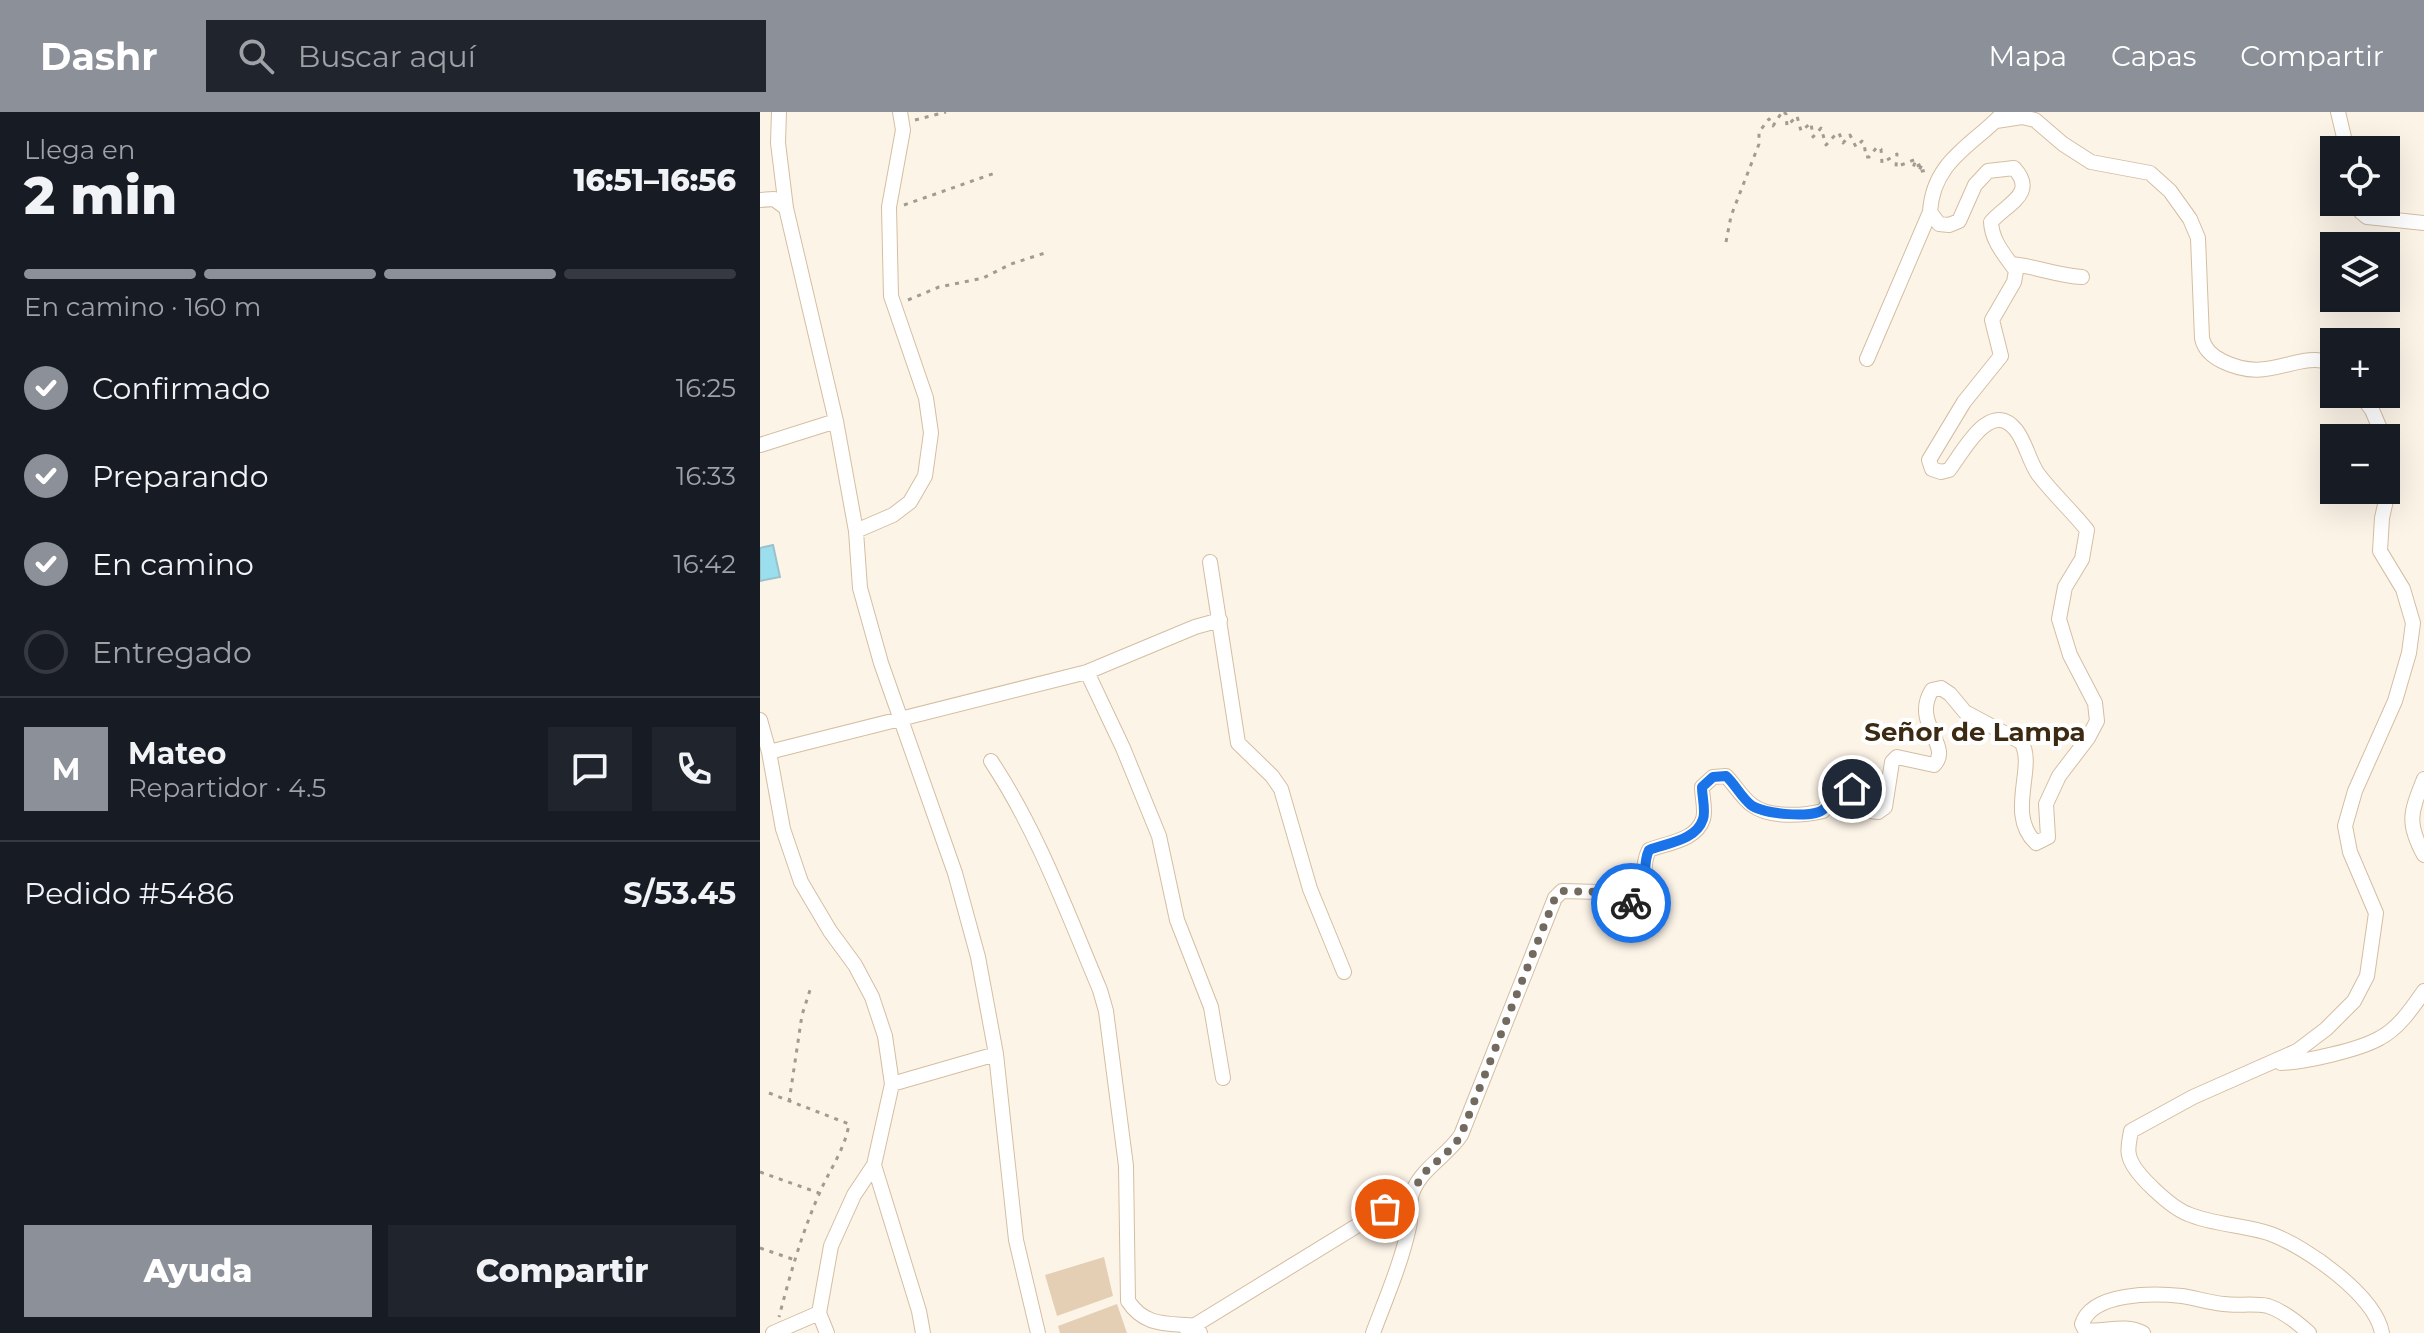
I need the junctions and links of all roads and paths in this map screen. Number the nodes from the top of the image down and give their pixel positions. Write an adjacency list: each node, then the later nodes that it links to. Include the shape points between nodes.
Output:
1 (779, 112): 12 (street)
2 (946, 112): 6 (path)
3 (1783, 112): 8 (path, via 1787,126 1797,116 1801,131 1811,123 1813,137 1821,128 1826,145 1837,133 1843,143 1850,135 1856,147 1862,141 1866,157 1881,149 1882,163 1897,154 1896,167 1916,159 1913,168 1923,163 1918,172); 16 (path, via 1773,126 1769,119 1759,132)
4 (2338, 112): 7 (street)
5 (2000, 116): 8 (street); 22 (street, via 2035,120 2091,162 2150,173 2170,191 2198,238 2202,338 2204,348 2218,359 2240,369 2264,371)
6 (901, 118): 11 (street)
7 (2344, 136)
8 (1949, 163): 13 (street)
9 (995, 173): 11 (path)
10 (760, 200): 12 (street, via 774,199)
11 (889, 207): 20 (street)
12 (786, 208): 23 (street)
13 (1930, 212): 18 (street, via 1939,224 1959,221 1975,185 1988,171 2014,168 2023,188 1991,222); 21 (street)
14 (2366, 216): 15 (street)
15 (2424, 223)
16 (1726, 242)
17 (1048, 252): 20 (path)
18 (2011, 264): 19 (street); 47 (street, via 2014,282 1992,320 2001,356 1964,402 1929,460 1932,469 1949,470 1973,434 1985,425 2007,423 2017,431 2039,475 2087,530 2059,619 2070,655 2095,703 2097,721 2046,804 2048,837 2036,843 2027,834 2020,797 2026,749 2021,742 1965,712 1941,688 1932,690 1925,701 1939,760 1934,765 1897,757 1885,807 1878,812 1844,787 1823,811 1764,811 1750,804 1726,776 1713,777 1702,787 1704,818 1698,829 1649,850 1644,860 1647,881 1632,903 1599,892 1562,891 1555,898 1461,1135)
19 (2082, 277)
20 (894, 306): 26 (street, via 926,398 931,433 925,476 910,502)
21 (1867, 359)
22 (2320, 360)
23 (836, 421): 24 (street); 26 (street)
24 (760, 445)
25 (2385, 504): 40 (street, via 2380,551 2403,589 2413,623 2395,701 2345,826 2350,852 2376,913 2370,967 2354,1001 2326,1029)
26 (856, 531): 30 (street, via 860,588)
27 (1210, 562): 28 (street)
28 (1220, 620): 29 (street); 36 (street, via 1238,743 1281,789 1310,889)
29 (1087, 672): 30 (street); 41 (street, via 1159,836 1177,920 1211,1007)
30 (899, 718): 32 (street); 39 (street, via 955,873)
31 (760, 720): 32 (street)
32 (769, 752): 42 (street, via 783,829 801,882 872,997)
33 (991, 761): 52 (street, via 1036,838 1106,1011 1126,1166 1128,1301 1137,1315 1153,1322)
34 (2424, 779): 35 (street, via 2410,813 2413,835)
35 (2424, 855)
36 (1344, 972)
37 (810, 990): 44 (path)
38 (2424, 991): 40 (street, via 2406,1017 2380,1038 2305,1062)
39 (996, 1054): 42 (street); 56 (street, via 1016,1240)
40 (2274, 1063): 61 (street, via 2193,1097 2131,1131 2129,1155 2139,1175 2186,1214 2271,1234 2340,1276 2372,1309)
41 (1223, 1078)
42 (892, 1084): 45 (street)
43 (769, 1093): 44 (path)
44 (789, 1102): 48 (path, via 849,1124)
45 (874, 1165): 51 (street, via 831,1246); 55 (street)
46 (760, 1172): 48 (path)
47 (1412, 1192): 52 (street); 58 (street, via 1398,1270)
48 (819, 1193): 50 (path)
49 (760, 1248): 50 (path)
50 (795, 1260): 53 (path)
51 (819, 1313): 53 (street); 54 (street)
52 (1198, 1330): 57 (street)
53 (774, 1331)
54 (827, 1333)
55 (923, 1333)
56 (1038, 1333)
57 (1178, 1333)
58 (1373, 1333)
59 (2143, 1333): 60 (street, via 2122,1327 2085,1330 2084,1315 2124,1296 2181,1296 2267,1306)
60 (2309, 1333)
61 (2382, 1333)

